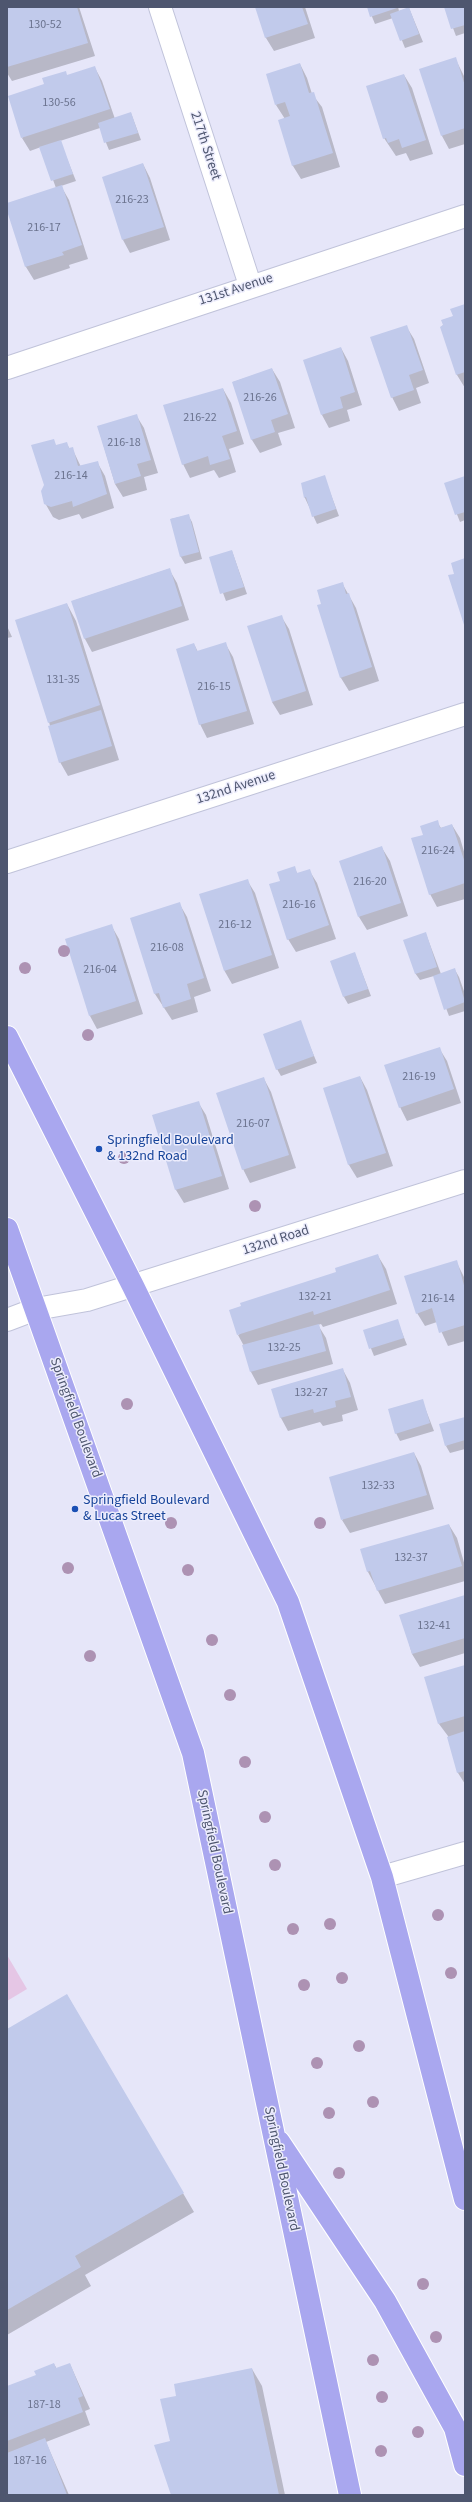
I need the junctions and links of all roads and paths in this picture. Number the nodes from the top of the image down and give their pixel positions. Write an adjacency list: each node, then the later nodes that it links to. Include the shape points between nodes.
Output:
1 (160, 7): 3 (street, 217th Street)
2 (465, 216): 3 (street, 131st Avenue)
3 (250, 285): 4 (street, 131st Avenue)
4 (7, 368)
5 (465, 714): 6 (street, 132nd Avenue)
6 (7, 862)
7 (7, 1036): 10 (main road)
8 (465, 1181): 10 (street, 132nd Road)
9 (7, 1229): 11 (main road, Springfield Boulevard)
10 (133, 1286): 11 (street, 132nd Road, via 87,1300); 14 (main road, via 288,1602)
11 (36, 1309): 12 (street, 132nd Road); 15 (main road, Springfield Boulevard, via 193,1753)
12 (7, 1320)
13 (465, 1853): 14 (street)
14 (382, 1877): 16 (main road)
15 (273, 2132): 17 (main road, via 385,2302 456,2428); 18 (main road, Springfield Boulevard)
16 (465, 2200)
17 (465, 2464)
18 (350, 2495)

